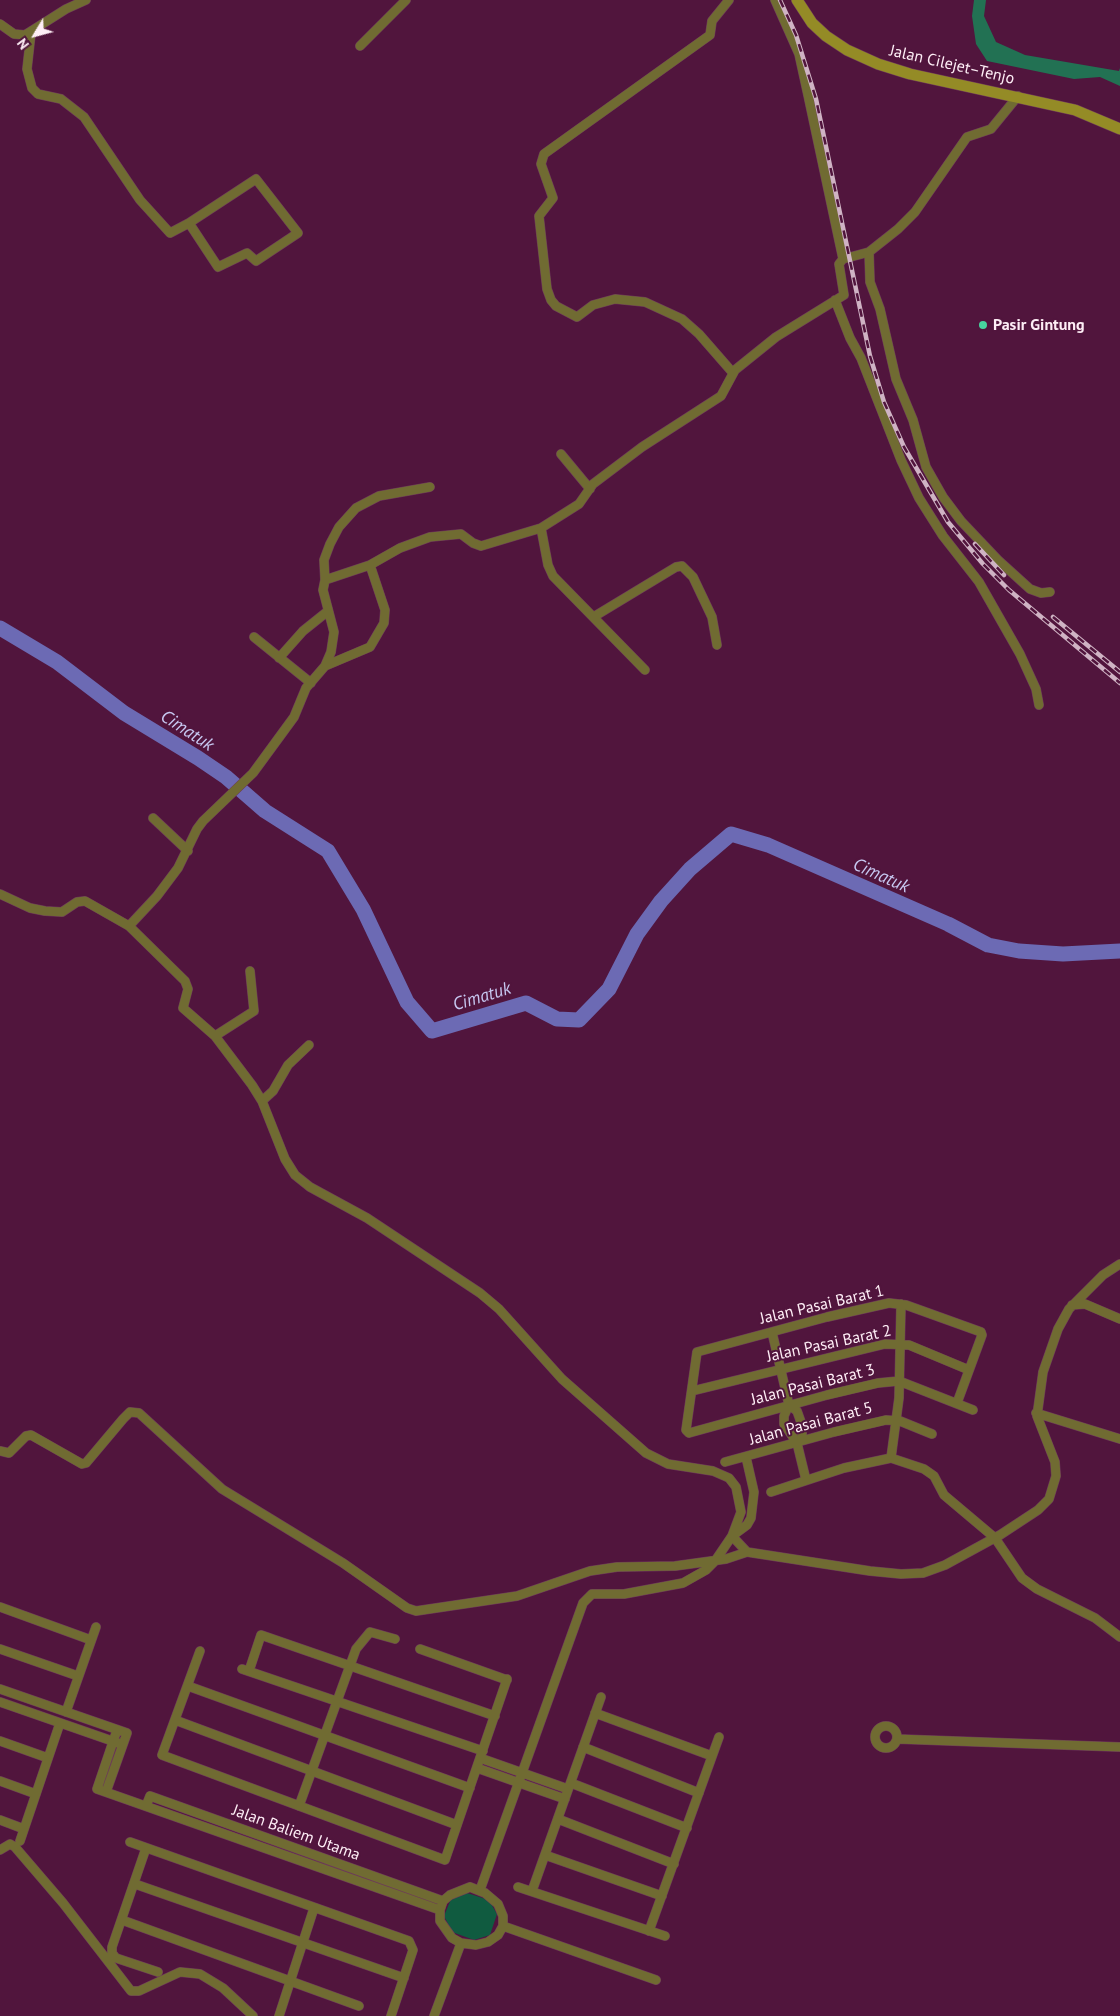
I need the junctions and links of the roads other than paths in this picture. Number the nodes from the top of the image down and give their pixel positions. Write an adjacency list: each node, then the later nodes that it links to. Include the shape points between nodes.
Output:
1 (86, 0): 7 (street, via 52,17)
2 (406, 0): 8 (street)
3 (729, 0): 15 (street, via 712,21 710,35 544,154 541,164 553,198 539,216 547,289 556,306 577,317 593,305 615,299 645,302 682,319)
4 (775, 0): 13 (street, via 799,54)
5 (797, 0): 9 (main road, Jalan Cilejet–Tenjo, via 821,32 858,55 910,74)
6 (0, 24): 7 (street, via 16,35)
7 (31, 33): 11 (street, via 27,69 32,88 38,94 61,99 84,117 140,200 170,233)
8 (360, 46)
9 (1018, 96): 10 (main road, Jalan Cilejet–Tenjo, via 1075,110); 12 (street, via 991,129 967,138 915,212 892,235)
10 (1120, 129)
11 (189, 223): 11 (street, via 218,267 247,253 256,261 298,233 256,179)
12 (868, 252): 13 (street); 22 (street, via 870,282 880,309 896,379 913,420 926,468 961,522 998,560 1030,589)
13 (843, 259): 14 (street, via 839,264 844,292)
14 (835, 300): 15 (street, via 776,337); 31 (street, via 900,460 919,498 978,582 1020,654 1036,689)
15 (733, 373): 18 (street, via 721,396 642,448 596,481)
16 (561, 454): 18 (street)
17 (430, 487): 21 (street, via 379,496 356,508 339,527 330,544 324,560)
18 (590, 489): 19 (street, via 579,504)
19 (541, 528): 20 (street, via 481,546 461,534 430,537 400,548); 24 (street, via 550,571)
20 (370, 565): 21 (street); 28 (street, via 385,610 384,623 370,647)
21 (325, 580): 23 (street, via 323,590)
22 (1050, 592)
23 (328, 611): 27 (street, via 303,631); 28 (street, via 334,636)
24 (595, 616): 26 (street, via 682,566 693,577 712,617); 29 (street)
25 (254, 637): 27 (street)
26 (717, 645)
27 (280, 658): 30 (street)
28 (325, 666): 30 (street)
29 (645, 670)
30 (311, 683): 33 (street, via 294,717 253,773 197,829)
31 (1039, 705)
32 (153, 818): 33 (street)
33 (188, 852): 35 (street, via 157,896)
34 (0, 894): 35 (street, via 45,911 62,912 76,902 85,901)
35 (129, 926): 37 (street, via 185,981 188,989 182,1008)
36 (250, 971): 37 (street, via 254,1011)
37 (215, 1036): 39 (street)
38 (309, 1045): 39 (street, via 288,1065 273,1091)
39 (262, 1101): 64 (street, via 285,1159 302,1181 367,1218 480,1293 499,1309 562,1379 646,1453 668,1464 713,1471 731,1480 738,1493 741,1512)
40 (1120, 1264): 42 (street)
41 (901, 1304): 44 (street, Jalan Pasai Barat 1, via 843,1313); 45 (street); 47 (street, Jalan Pasai Barat 1, via 981,1332)
42 (1072, 1305): 43 (street, via 1085,1304); 53 (street, via 1058,1329 1046,1362)
43 (1120, 1319)
44 (772, 1332): 46 (street); 49 (street, Jalan Pasai Barat 1, via 698,1352)
45 (900, 1343): 46 (street, Jalan Pasai Barat 2, via 861,1348); 47 (street, Jalan Pasai Barat 2); 48 (street)
46 (781, 1368): 49 (street, Jalan Pasai Barat 2); 51 (street)
47 (968, 1370): 50 (street)
48 (899, 1381): 50 (street, Jalan Pasai Barat 3); 51 (street, Jalan Pasai Barat 3, via 878,1383); 54 (street)
49 (692, 1391): 51 (street, Jalan Pasai Barat 3, via 688,1432)
50 (957, 1402): 52 (street, Jalan Pasai Barat 3)
51 (789, 1405): 57 (street, via 784,1424); 57 (street, via 797,1411 802,1424 802,1438)
52 (972, 1410)
53 (1036, 1413): 56 (street); 65 (street, via 1055,1462 1053,1491 1038,1510)
54 (897, 1422): 55 (street, Jalan Pasai Barat 5); 57 (street, Jalan Pasai Barat 5, via 886,1420 866,1424); 60 (street)
55 (932, 1434)
56 (1120, 1439)
57 (797, 1443): 59 (street, Jalan Pasai Barat 5); 62 (street)
58 (0, 1451): 67 (street, via 9,1453 31,1435 82,1464 86,1463 130,1412 139,1413 222,1489 416,1611 516,1596 590,1571 617,1567 664,1568)
59 (746, 1457): 61 (street, Jalan Pasai Barat 5); 64 (street, via 754,1492 754,1509 747,1525)
60 (891, 1458): 62 (street); 65 (street, via 931,1472 944,1495)
61 (725, 1462)
62 (806, 1480): 63 (street)
63 (771, 1492)
64 (732, 1536): 66 (street); 67 (street)
65 (995, 1538): 66 (street, via 934,1570 911,1574); 70 (street, via 1022,1578 1095,1618)
66 (747, 1552): 67 (street)
67 (716, 1561): 102 (street, via 683,1583 586,1597)
68 (0, 1608): 71 (street)
69 (96, 1627): 71 (street)
70 (1120, 1637)
71 (91, 1640): 77 (street)
72 (395, 1640): 76 (street, via 370,1632 356,1649)
73 (0, 1648): 77 (street)
74 (420, 1649): 85 (street, via 507,1680)
75 (200, 1651): 78 (street)
76 (350, 1666): 81 (street); 81 (street, via 261,1635 245,1670); 85 (street)
77 (78, 1676): 83 (street)
78 (188, 1686): 86 (street); 89 (street)
79 (0, 1689): 83 (street)
80 (601, 1697): 84 (street)
81 (337, 1701): 89 (street); 97 (street)
82 (0, 1702): 87 (street)
83 (66, 1712): 88 (street)
84 (596, 1713): 95 (street); 98 (street)
85 (495, 1716): 97 (street)
86 (175, 1720): 101 (street); 112 (street, via 162,1755)
87 (60, 1723): 93 (street); 99 (street)
88 (117, 1730): 93 (street); 94 (street, via 127,1733)
89 (324, 1736): 101 (street); 106 (street)
90 (719, 1737): 98 (street)
91 (897, 1739): 96 (street)
92 (0, 1741): 99 (street)
93 (113, 1742): 94 (street); 107 (street, Jalan Baliem Utama, via 97,1789)
94 (123, 1745): 107 (street)
95 (583, 1747): 105 (street); 108 (street)
96 (1120, 1747)
97 (482, 1754): 100 (street); 102 (street)
98 (712, 1756): 108 (street)
99 (48, 1758): 109 (street)
100 (477, 1768): 104 (street); 106 (street)
101 (311, 1771): 112 (street); 115 (street)
102 (522, 1772): 104 (street); 105 (street)
103 (0, 1781): 109 (street)
104 (518, 1783): 110 (street); 126 (street)
105 (570, 1786): 110 (street); 117 (street)
106 (470, 1788): 115 (street)
107 (106, 1792): 111 (street, Jalan Baliem Utama)
108 (699, 1793): 117 (street)
109 (36, 1794): 116 (street)
110 (565, 1799): 113 (street)
111 (146, 1806): 129 (street, Jalan Baliem Utama, via 150,1796); 131 (street, Jalan Baliem Utama)
112 (298, 1806): 115 (street, via 445,1860)
113 (558, 1819): 122 (street); 123 (street)
114 (0, 1820): 116 (street)
115 (457, 1825)
116 (24, 1828): 118 (street)
117 (686, 1828): 123 (street)
118 (20, 1841)
119 (130, 1842): 120 (street)
120 (146, 1848): 124 (street); 130 (street)
121 (0, 1850): 144 (street, via 7,1845 15,1847 131,1991 146,1989 173,1974 200,1974 223,1988)
122 (545, 1855): 127 (street); 128 (street)
123 (674, 1864): 128 (street)
124 (135, 1884): 132 (street); 136 (street)
125 (518, 1887): 127 (street)
126 (480, 1890): 129 (street, via 470,1887); 133 (street, via 498,1904)
127 (532, 1891): 134 (street)
128 (662, 1896): 134 (street)
129 (443, 1901): 131 (street)
130 (314, 1908): 136 (street); 139 (street, via 409,1941 414,1950)
131 (440, 1910): 137 (street, via 440,1921 445,1930)
132 (122, 1920): 138 (street, via 112,1953 116,1958); 141 (street)
133 (503, 1926): 137 (street, via 498,1935 488,1942 476,1946); 140 (street)
134 (649, 1931): 135 (street)
135 (665, 1936)
136 (303, 1941): 139 (street); 141 (street)
137 (461, 1943): 146 (street)
138 (158, 1972)
139 (404, 1978): 143 (street)
140 (656, 1980)
141 (289, 1981): 142 (street); 145 (street)
142 (359, 2006)
143 (393, 2015)
144 (254, 2016)
145 (279, 2016)
146 (434, 2016)

